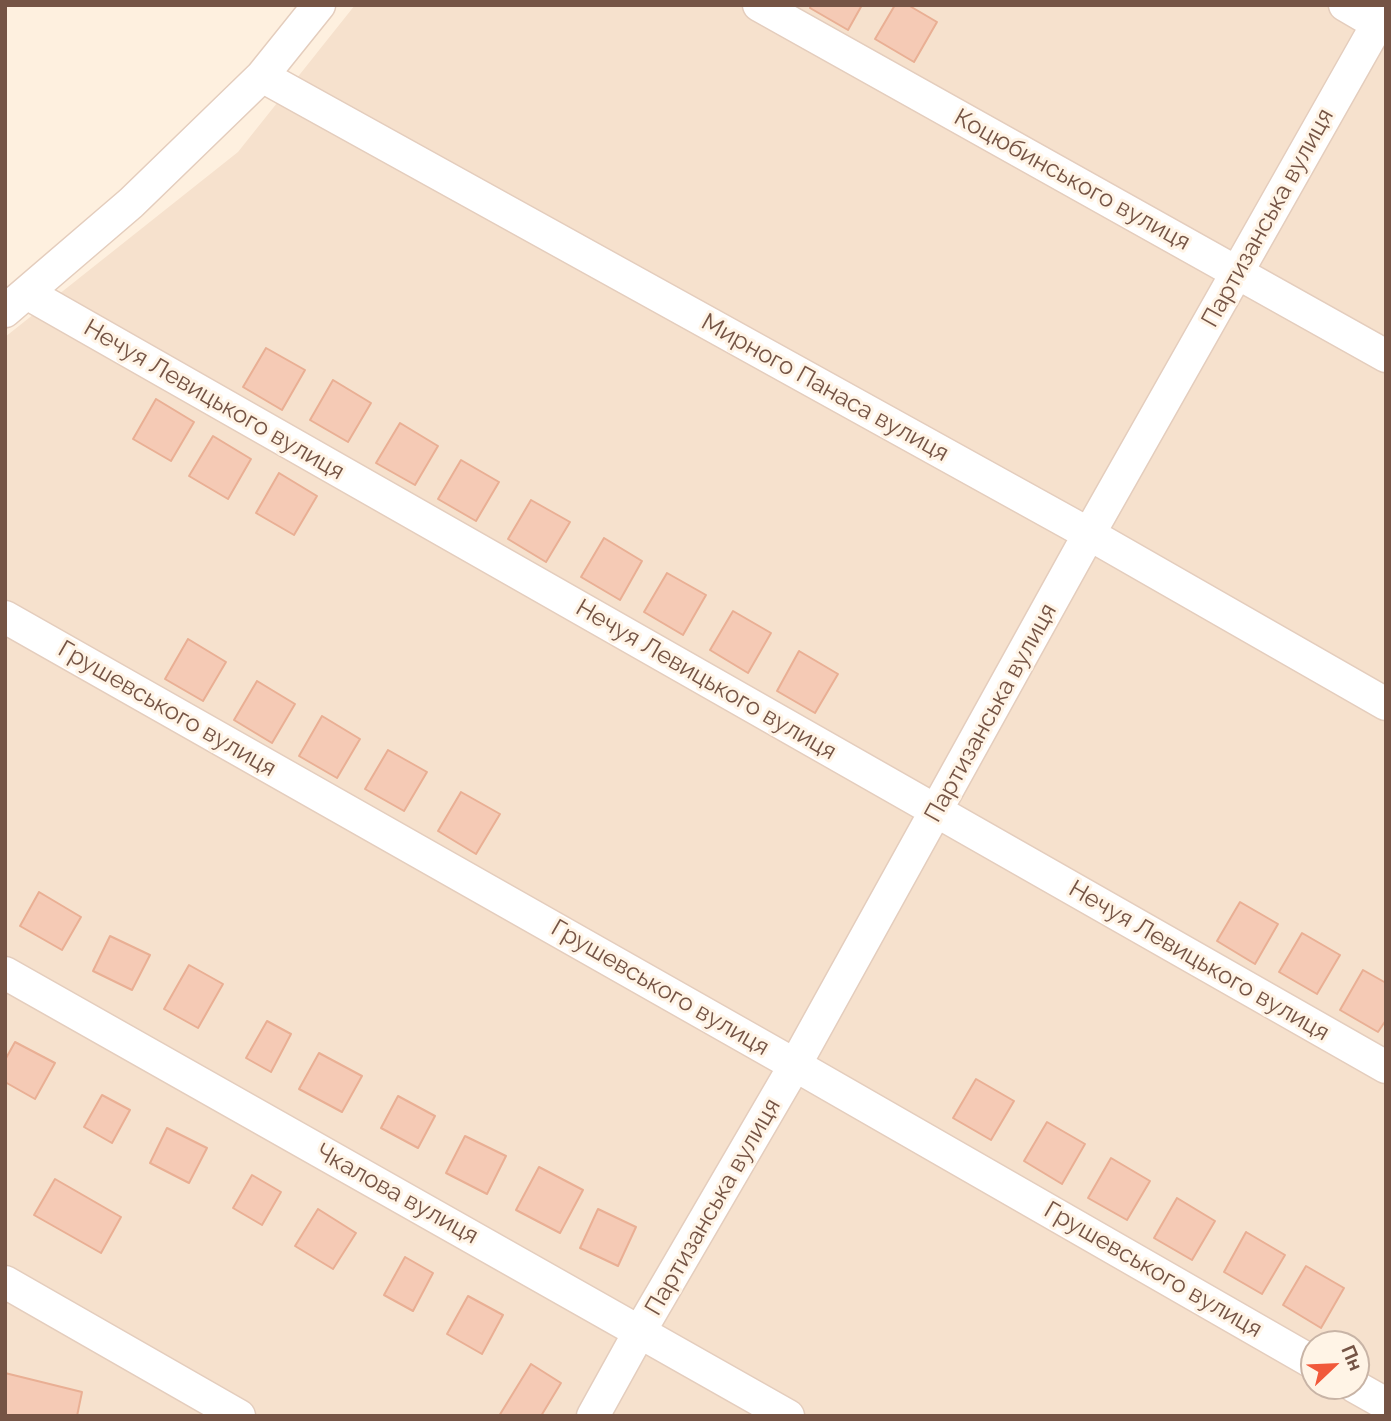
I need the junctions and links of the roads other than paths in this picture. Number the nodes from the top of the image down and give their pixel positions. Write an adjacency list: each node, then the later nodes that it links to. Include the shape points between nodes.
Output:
1 (319, 5): 5 (street)
2 (759, 5): 6 (street, Коцюбинського вулиця)
3 (1345, 5): 4 (street)
4 (1383, 21): 6 (street, Партизанська вулиця)
5 (262, 76): 7 (street, via 131,203); 9 (street, Мирного Панаса вулиця)
6 (1238, 272): 8 (street, Коцюбинського вулиця); 9 (street, Партизанська вулиця)
7 (16, 302): 12 (street, Нечуя Левицького вулиця)
8 (1386, 356)
9 (1089, 534): 11 (street, Мирного Панаса вулиця); 12 (street, Партизанська вулиця)
10 (5, 617): 14 (street, Грушевського вулиця)
11 (1386, 704)
12 (936, 811): 14 (street, Партизанська вулиця); 15 (street, Нечуя Левицького вулиця)
13 (5, 973): 17 (street, Чкалова вулиця)
14 (795, 1065): 17 (street, Партизанська вулиця); 18 (street, Грушевського вулиця)
15 (1386, 1068)
16 (5, 1282): 21 (street)
17 (640, 1331): 22 (street, Партизанська вулиця); 23 (street, Чкалова вулиця)
18 (1300, 1355)
19 (1370, 1395): 20 (street)
20 (1386, 1404)
21 (239, 1416)
22 (593, 1416)
23 (789, 1416)

